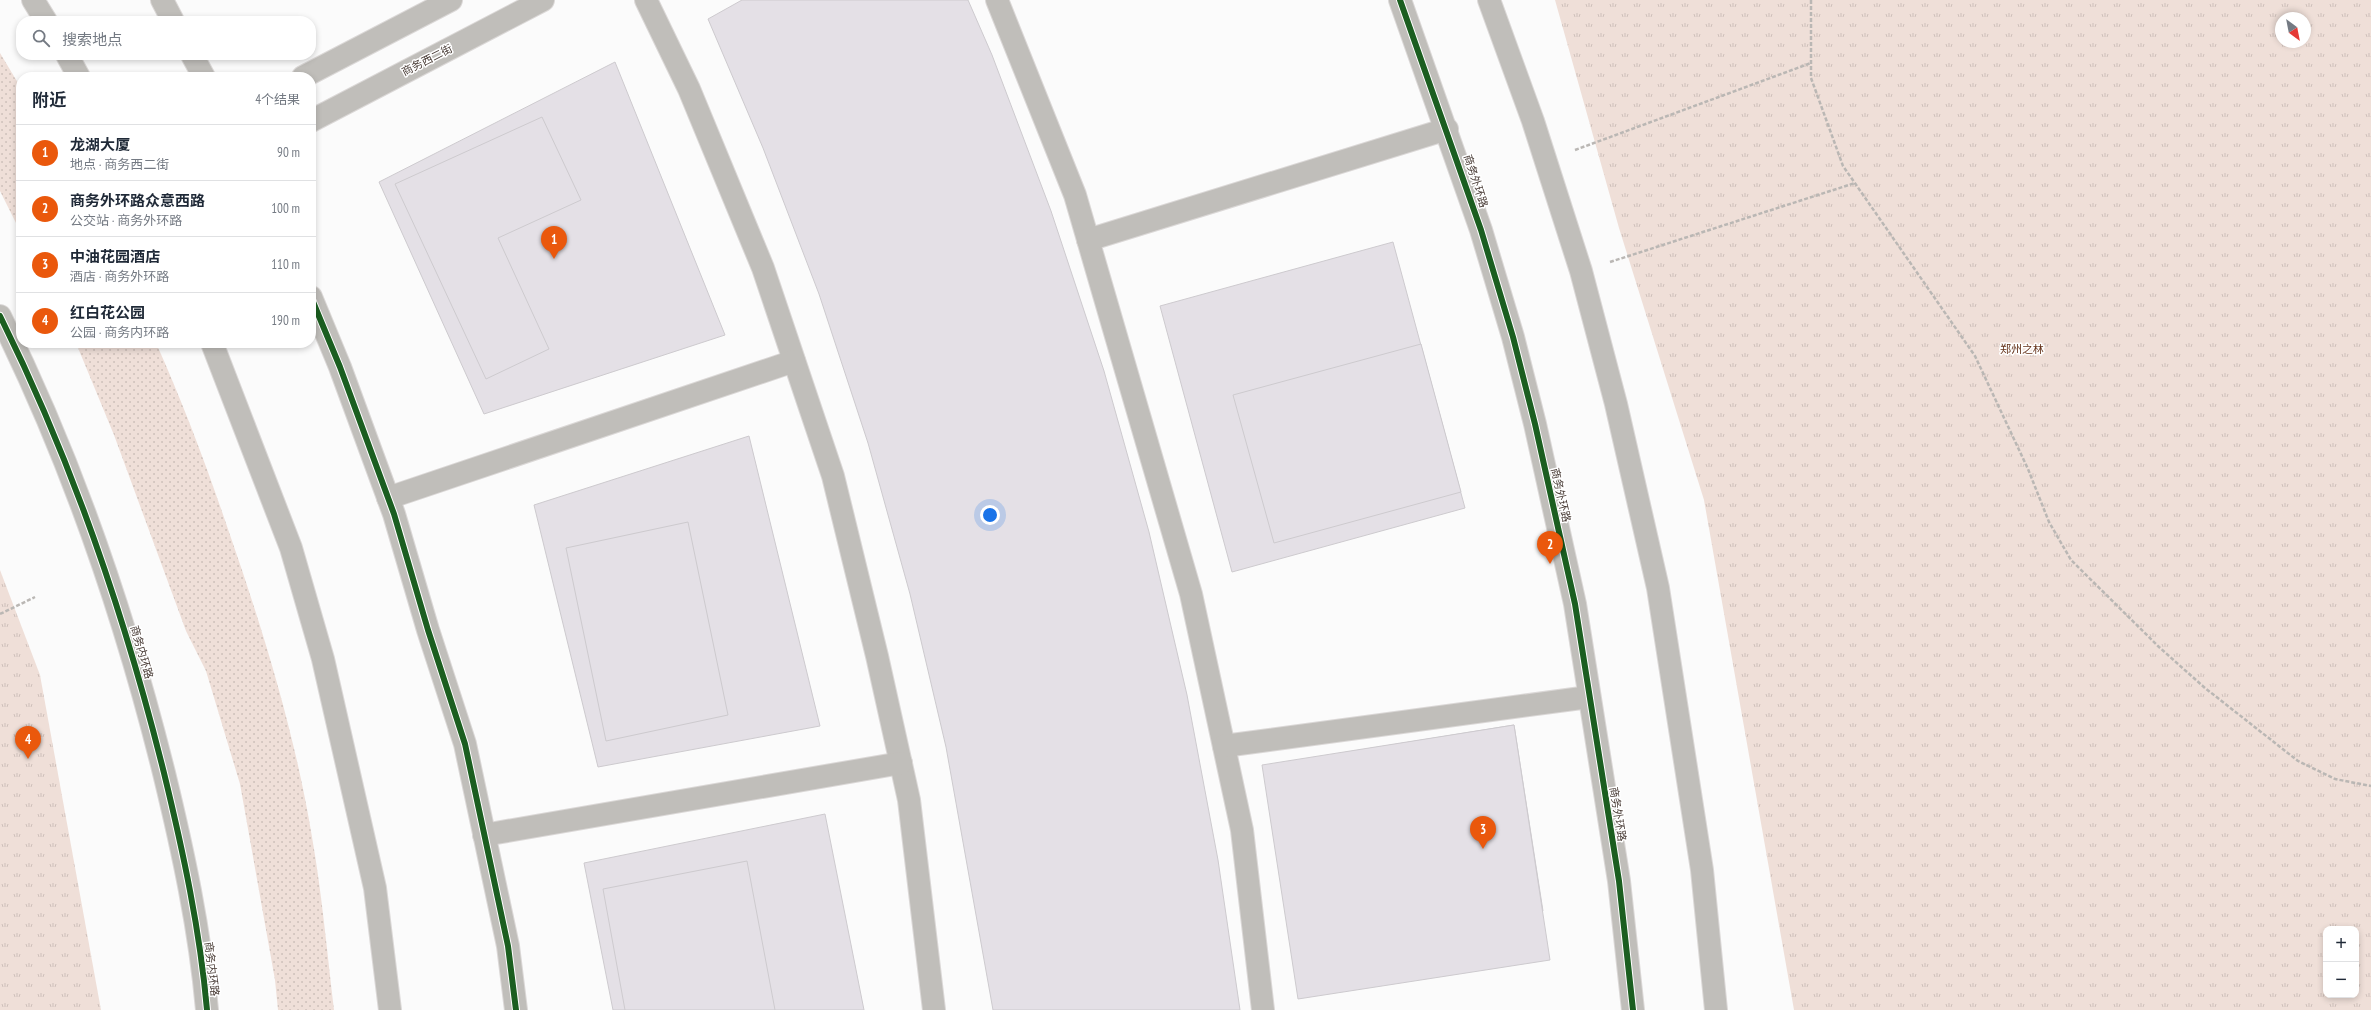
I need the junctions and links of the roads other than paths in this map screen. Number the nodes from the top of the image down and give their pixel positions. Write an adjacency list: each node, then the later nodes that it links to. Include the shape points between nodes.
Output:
1 (33, 0): 9 (street)
2 (162, 0): 10 (street)
3 (451, 0): 15 (street)
4 (543, 0): 16 (street, 商务西二街)
5 (646, 0): 24 (street, via 689,89 763,268)
6 (997, 0): 18 (street, via 1075,195)
7 (1400, 0): 17 (street, 商务外环路)
8 (1489, 0): 36 (street, via 1547,161 1581,271 1616,404 1658,588 1702,870)
9 (43, 16)
10 (170, 16)
11 (70, 60): 13 (street)
12 (195, 60): 14 (street)
13 (76, 72)
14 (201, 72)
15 (313, 72)
16 (316, 118)
17 (1447, 129): 18 (street); 26 (street, 商务外环路, via 1513,337 1575,604)
18 (1088, 240): 27 (street, via 1191,594)
19 (316, 309): 25 (street)
20 (0, 316): 21 (street, 商务内环路)
21 (16, 347)
22 (16, 348): 30 (street, 商务内环路, via 69,474 118,606 147,706 196,920)
23 (214, 348): 31 (street, via 291,548 323,659 375,888)
24 (794, 362): 25 (street); 28 (street, via 833,476)
25 (388, 498): 29 (street, via 465,744)
26 (1590, 696): 27 (street); 35 (street, 商务外环路, via 1619,881)
27 (1224, 746): 34 (street, via 1242,830)
28 (901, 764): 29 (street); 33 (street, via 909,800)
29 (484, 835): 32 (street, via 508,946)
30 (207, 1010)
31 (390, 1010)
32 (516, 1010)
33 (934, 1010)
34 (1263, 1010)
35 (1633, 1010)
36 (1716, 1010)

